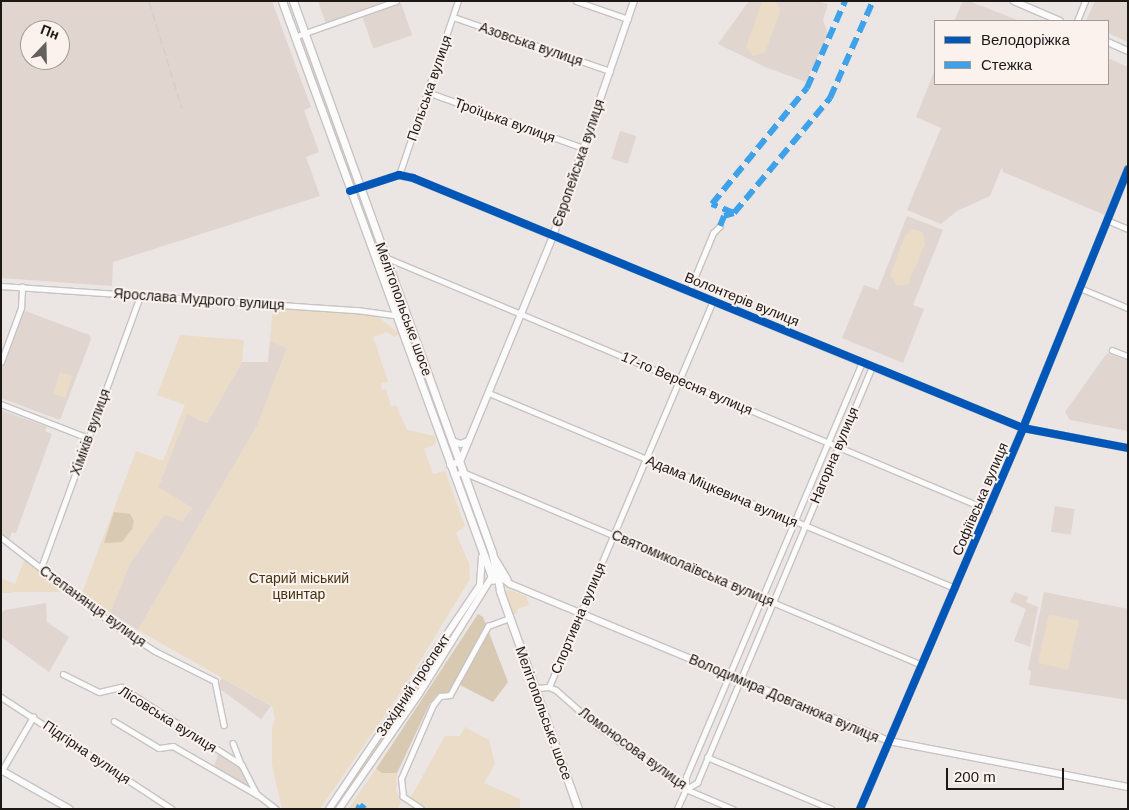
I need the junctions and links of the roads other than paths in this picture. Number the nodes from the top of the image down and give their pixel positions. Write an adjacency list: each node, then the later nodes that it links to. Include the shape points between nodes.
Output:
1 (282, 1): 14 (main road, Мелітопольське шосе)
2 (293, 1): 13 (main road, Мелітопольське шосе)
3 (396, 1): 13 (street)
4 (458, 1): 9 (street, Польська вулиця)
5 (576, 1): 10 (street)
6 (634, 1): 10 (street, Європейська вулиця)
7 (1014, 1): 11 (street)
8 (1085, 1): 12 (street)
9 (453, 18): 17 (street, Азовська вулиця); 18 (street, Польська вулиця)
10 (628, 19): 17 (street, Європейська вулиця)
11 (1058, 20)
12 (1077, 20)
13 (304, 33): 14 (street); 22 (main road, Мелітопольське шосе)
14 (294, 37): 23 (main road, Мелітопольське шосе)
15 (1109, 42): 16 (street)
16 (1128, 51)
17 (610, 71): 19 (street, Європейська вулиця)
18 (427, 92): 19 (street, Троїцька вулиця); 21 (street, Польська вулиця)
19 (583, 148): 27 (street, Європейська вулиця)
20 (1128, 169): 24 (street, Софіївська вулиця)
21 (399, 175): 22 (street); 27 (street, Волонтерів вулиця)
22 (360, 188): 23 (street); 28 (main road, Мелітопольське шосе)
23 (350, 191): 37 (main road, Мелітопольське шосе)
24 (1107, 220): 26 (street); 31 (street, Софіївська вулиця)
25 (720, 226): 32 (street, via 713,233)
26 (1128, 229)
27 (553, 236): 32 (street, Волонтерів вулиця); 36 (street, Європейська вулиця)
28 (385, 257): 36 (street, 17-го Вересня вулиця); 38 (main road, Мелітопольське шосе)
29 (1, 286): 30 (street, Ярослава Мудрого вулиця)
30 (22, 287): 33 (street, Ярослава Мудрого вулиця); 41 (street, via 21,308)
31 (1080, 288): 35 (street); 47 (street, Софіївська вулиця)
32 (689, 291): 34 (street, Волонтерів вулиця)
33 (140, 296): 37 (street, Ярослава Мудрого вулиця, via 357,310); 48 (street, Хіміків вулиця)
34 (713, 301): 42 (street, Волонтерів вулиця); 44 (street, Спортивна вулиця)
35 (1128, 308)
36 (521, 314): 44 (street, 17-го Вересня вулиця); 45 (street, Європейська вулиця)
37 (396, 316): 38 (street, Ярослава Мудрого вулиця); 56 (main road, Мелітопольське шосе)
38 (408, 317): 49 (main road, Мелітопольське шосе)
39 (1112, 350): 40 (street)
40 (1128, 356)
41 (1, 362)
42 (862, 362): 43 (street, Волонтерів вулиця); 51 (street, Нагорна вулиця)
43 (872, 366): 47 (street, Волонтерів вулиця); 52 (street, Нагорна вулиця)
44 (679, 380): 51 (street, 17-го Вересня вулиця); 54 (street, Спортивна вулиця)
45 (489, 393): 50 (street, Європейська вулиця); 54 (street, Адама Міцкевича вулиця)
46 (1, 404): 48 (street)
47 (1023, 428): 53 (street, Волонтерів вулиця); 59 (street, Софіївська вулиця)
48 (88, 438): 66 (street, Хіміків вулиця)
49 (452, 441): 50 (street, via 461,444); 55 (main road, Мелітопольське шосе)
50 (468, 441): 55 (street, Європейська вулиця)
51 (827, 442): 52 (street, 17-го Вересня вулиця); 60 (street, Нагорна вулиця)
52 (838, 447): 59 (street, 17-го Вересня вулиця); 61 (street, Нагорна вулиця)
53 (1128, 448)
54 (646, 459): 60 (street, Адама Міцкевича вулиця); 62 (street, Спортивна вулиця)
55 (460, 462): 56 (street); 57 (main road, Мелітопольське шосе)
56 (450, 465): 58 (main road, Мелітопольське шосе)
57 (463, 472): 58 (street); 62 (street, Святомиколаївська вулиця); 64 (main road, Мелітопольське шосе)
58 (454, 475): 65 (main road, Мелітопольське шосе)
59 (989, 510): 69 (street, Софіївська вулиця)
60 (794, 521): 61 (street, Адама Міцкевича вулиця); 70 (street, Нагорна вулиця)
61 (805, 525): 69 (street, Адама Міцкевича вулиця); 71 (street, Нагорна вулиця)
62 (614, 535): 70 (street, Святомиколаївська вулиця); 72 (street, Спортивна вулиця)
63 (1, 537): 66 (street, Степанянця вулиця)
64 (492, 552): 67 (main road, Мелітопольське шосе); 68 (main road)
65 (482, 557): 67 (main road, Мелітопольське шосе); 96 (main road, Західний проспект, via 480,584)
66 (40, 568): 78 (street, Степанянця вулиця, via 114,625 155,651)
67 (495, 579): 68 (main road); 68 (main road); 73 (main road, Мелітопольське шосе); 97 (main road, Західний проспект)
68 (510, 584): 72 (main road, Володимира Довганюка вулиця)
69 (956, 588): 74 (street, Софіївська вулиця)
70 (762, 597): 71 (street, Святомиколаївська вулиця); 76 (street, Нагорна вулиця)
71 (773, 601): 74 (street, Святомиколаївська вулиця); 77 (street, Нагорна вулиця)
72 (580, 613): 76 (main road, Володимира Довганюка вулиця); 79 (street, Спортивна вулиця)
73 (510, 618): 80 (main road, Мелітопольське шосе); 98 (street, via 488,626 450,695 440,696 433,705 401,779 403,796)
74 (922, 665): 85 (street, Софіївська вулиця)
75 (63, 674): 88 (street, Лісовська вулиця, via 99,692 120,686)
76 (729, 675): 77 (main road, Володимира Довганюка вулиця); 91 (street, Нагорна вулиця, via 686,777)
77 (740, 679): 85 (main road, Володимира Довганюка вулиця); 87 (street, Нагорна вулиця)
78 (215, 681): 84 (street, Лісовська вулиця)
79 (549, 687): 80 (street); 91 (street, Ломоносова вулиця)
80 (536, 688): 99 (main road, Мелітопольське шосе)
81 (1, 697): 82 (street, Підгірна вулиця)
82 (34, 717): 89 (street); 94 (street, Підгірна вулиця)
83 (114, 721): 92 (street, Лісовська вулиця, via 158,748 173,746)
84 (224, 725)
85 (889, 741): 90 (main road, Володимира Довганюка вулиця); 103 (street, Софіївська вулиця)
86 (233, 743): 88 (street)
87 (707, 757): 91 (street, Нагорна вулиця, via 697,782); 102 (street)
88 (242, 765): 92 (street, Лісовська вулиця)
89 (2, 771): 93 (street)
90 (1128, 787)
91 (686, 789): 100 (street, Нагорна вулиця); 101 (street, Ломоносова вулиця)
92 (257, 794): 95 (street, Лісовська вулиця)
93 (70, 809)
94 (172, 809)
95 (276, 809)
96 (329, 809)
97 (338, 809)
98 (421, 809)
99 (578, 809)
100 (678, 809)
101 (733, 809)
102 (832, 809)
103 (860, 809)

